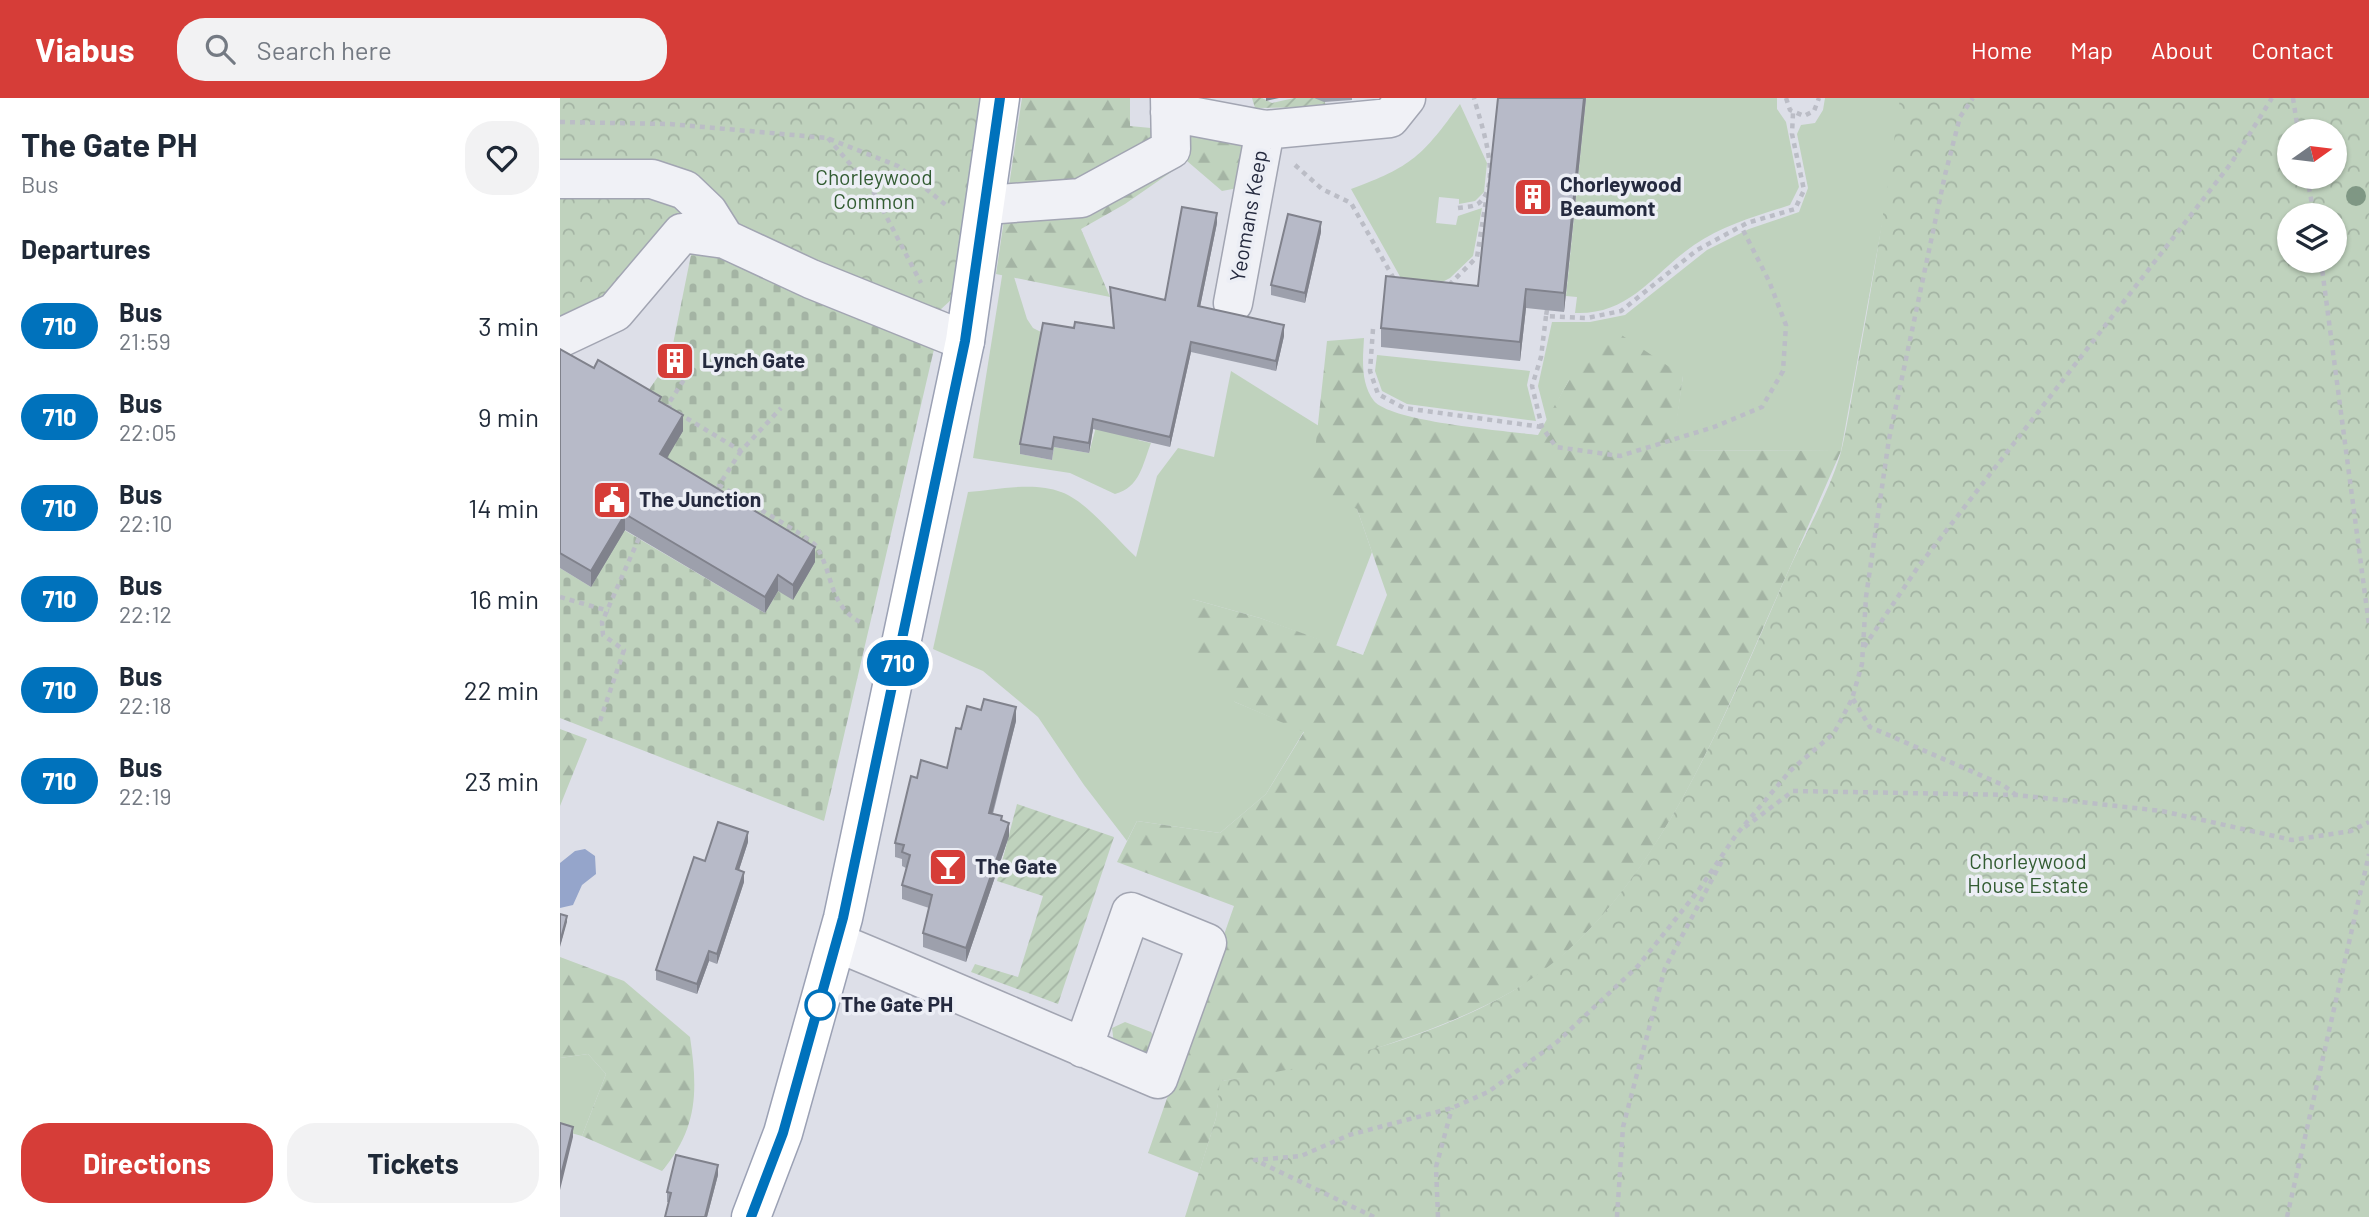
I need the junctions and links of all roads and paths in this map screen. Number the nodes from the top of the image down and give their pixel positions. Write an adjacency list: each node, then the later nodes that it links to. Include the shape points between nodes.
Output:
1 (1000, 98): 17 (main road)
2 (1406, 98): 13 (street, via 1390,118)
3 (1475, 98): 16 (path, via 1488,152)
4 (1786, 98): 10 (path)
5 (1819, 98): 10 (path, via 1810,114)
6 (1973, 98): 37 (path, via 1960,117 1945,175 1889,439)
7 (2272, 98): 37 (path, via 2232,162 1918,567)
8 (2292, 98): 11 (path)
9 (1170, 105): 13 (street); 17 (street, via 1171,149 1081,198)
10 (1793, 113): 19 (path, via 1792,134 1804,190 1795,209)
11 (2296, 119)
12 (560, 122): 14 (path, via 670,124)
13 (1277, 129): 22 (path, via 1296,167 1322,189 1351,203); 24 (street, Yeomans Keep)
14 (827, 138): 17 (path, via 898,166 937,201); 26 (path, via 873,191)
15 (560, 178): 20 (street, via 652,179 685,190 708,212)
16 (1487, 194): 18 (path, via 1477,205); 23 (path, via 1477,257)
17 (970, 207): 26 (main road)
18 (1458, 208)
19 (1741, 226): 30 (path, via 1697,250 1621,311 1587,318 1546,313 1532,386); 30 (path, via 1786,325 1783,370 1762,407 1620,456 1556,447)
20 (725, 239): 26 (street); 27 (street, via 682,233 615,312)
21 (2323, 273): 36 (path)
22 (1397, 283)
23 (1444, 287)
24 (1233, 303)
25 (1373, 329): 30 (path, via 1370,371 1378,394 1404,408)
26 (952, 336): 44 (main road)
27 (560, 338)
28 (689, 372): 31 (path, via 667,406)
29 (781, 408): 31 (path)
30 (1542, 427)
31 (741, 451): 35 (path, via 719,485 816,544 847,615)
32 (639, 538): 34 (path)
33 (560, 597): 34 (path)
34 (609, 611): 39 (path, via 602,622 603,635 624,650)
35 (862, 623)
36 (2369, 625)
37 (1863, 649): 38 (path)
38 (1852, 699): 40 (path, via 1870,727); 42 (path, via 1834,733 1790,771)
39 (600, 721)
40 (2017, 795): 41 (path, via 2162,811 2292,840 2351,831); 42 (path, via 1793,791)
41 (2369, 822)
42 (1736, 835): 46 (path, via 1638,966 1557,1042 1488,1092); 50 (path, via 1665,968 1623,1127)
43 (2369, 853): 51 (path)
44 (838, 943): 45 (street); 47 (main road, via 783,1133)
45 (1083, 1048)
46 (1452, 1108): 48 (path, via 1349,1135 1301,1156 1255,1160); 49 (path, via 1436,1167)
47 (751, 1217)
48 (1374, 1217)
49 (1438, 1217)
50 (1617, 1217)
51 (2287, 1217)

